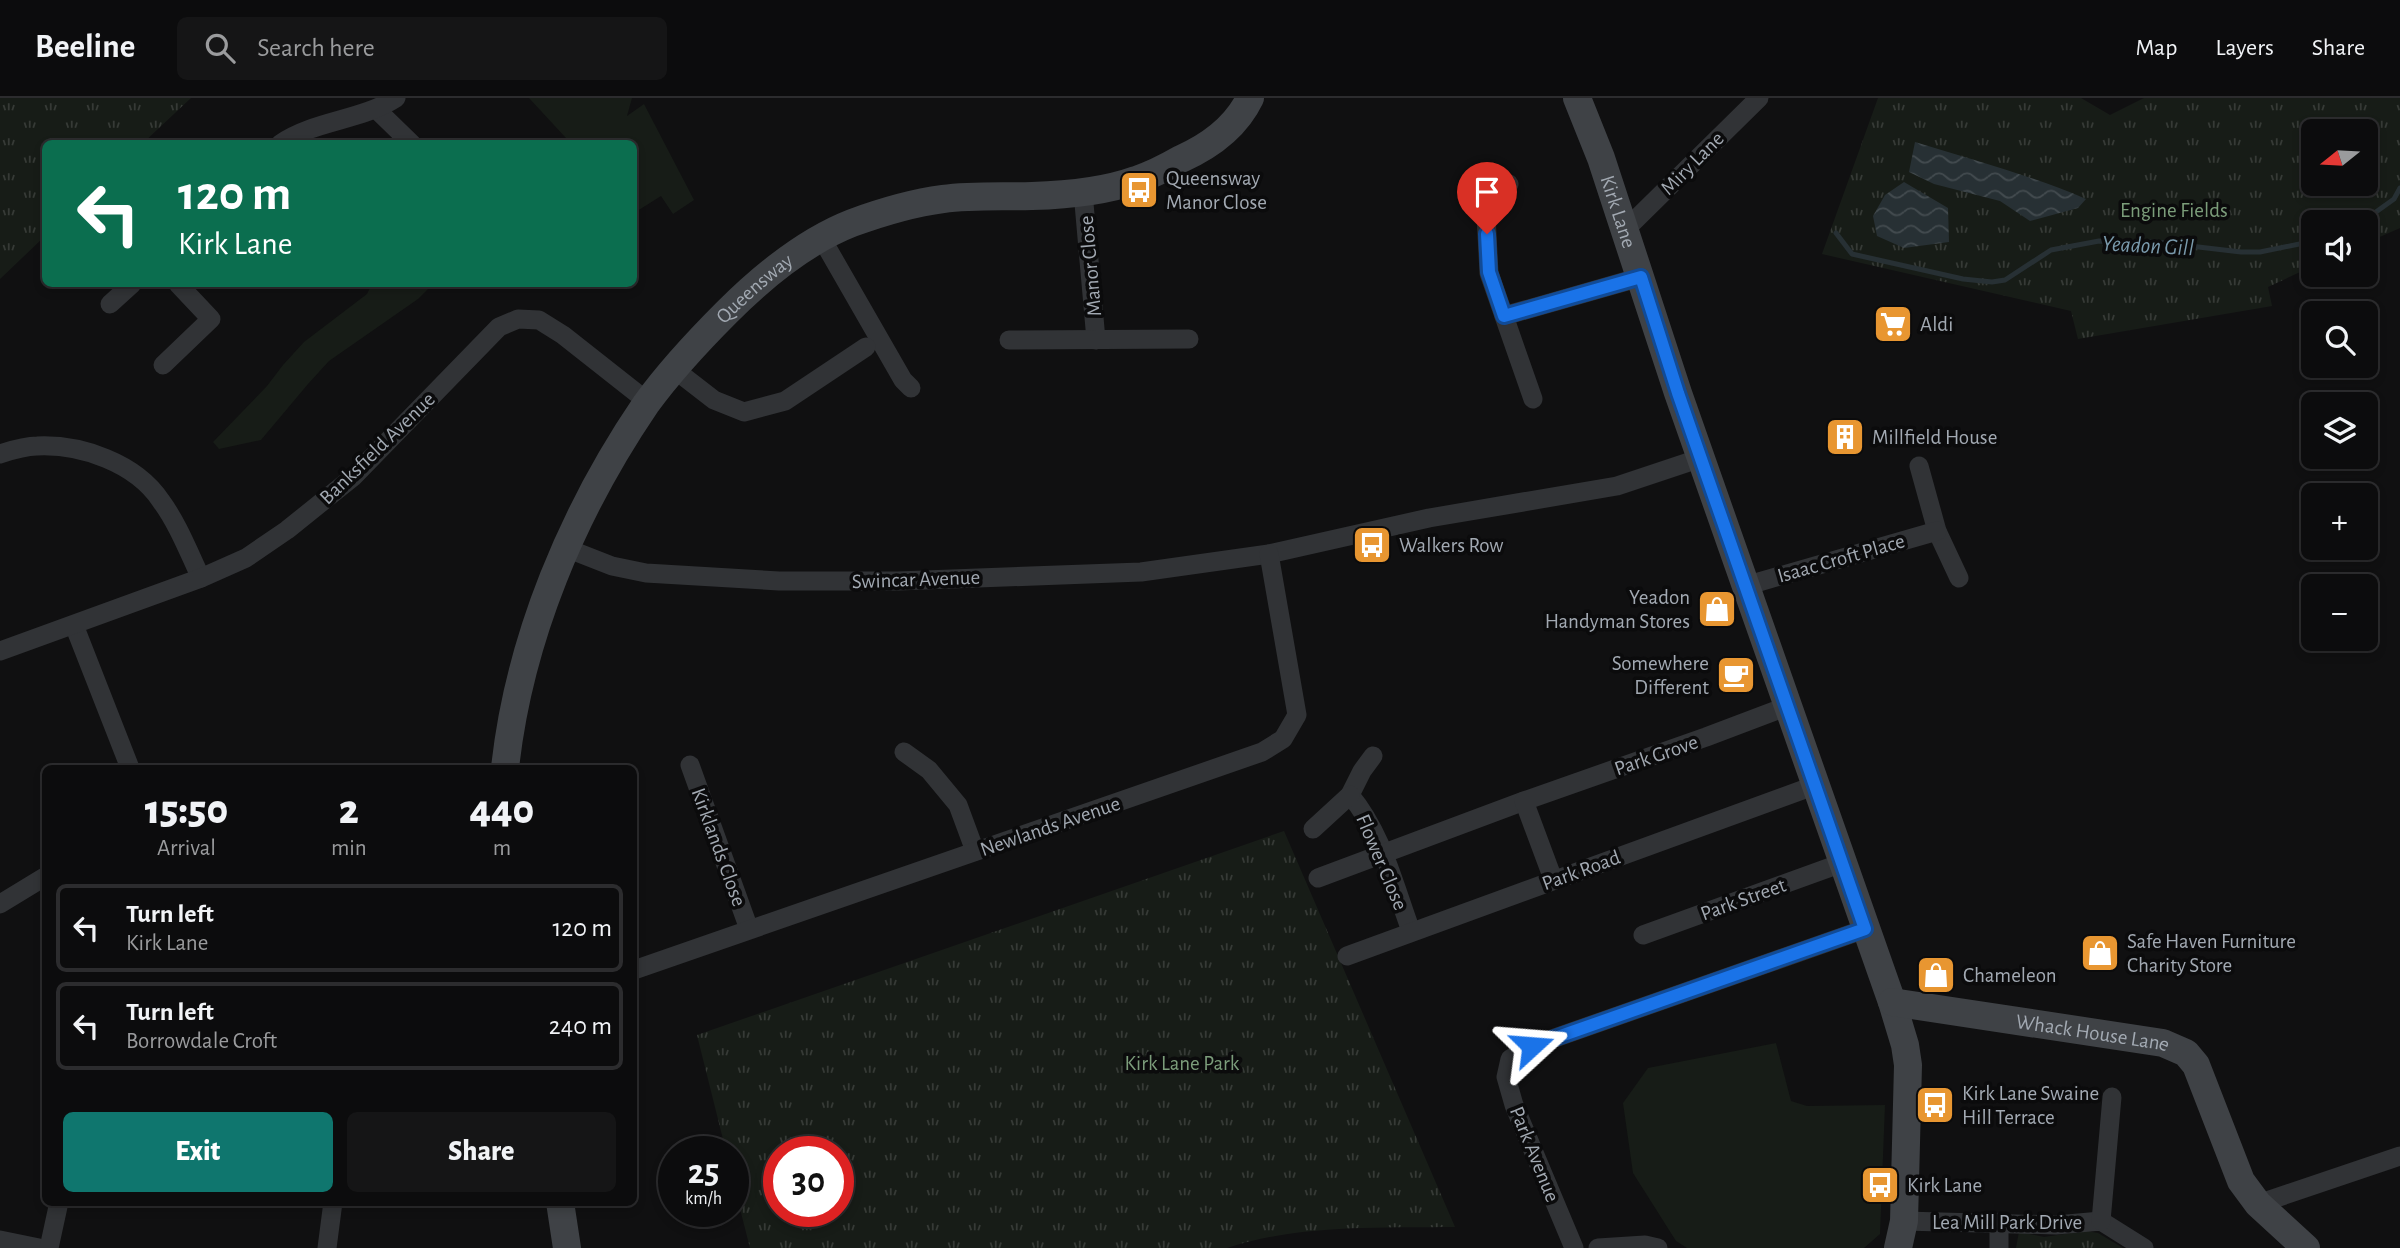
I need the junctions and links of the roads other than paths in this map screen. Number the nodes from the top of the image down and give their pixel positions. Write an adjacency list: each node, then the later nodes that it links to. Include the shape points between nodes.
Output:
1 (396, 98): 5 (street)
2 (1250, 98): 9 (street, Queensway, via 1242,115 1193,154 1135,181)
3 (1577, 98): 10 (street, Kirk Lane)
4 (1759, 98): 10 (street, Miry Lane)
5 (376, 109): 6 (street, via 301,131); 7 (street)
6 (286, 140)
7 (408, 140)
8 (1509, 184): 16 (street, via 1480,195 1486,215 1489,272)
9 (1083, 192): 11 (street, Queensway, via 946,198 898,208); 19 (street, Manor Close)
10 (1626, 229): 12 (street, Kirk Lane)
11 (822, 239): 22 (street, Queensway, via 748,291); 23 (street)
12 (1641, 277): 16 (street); 27 (street, Kirk Lane)
13 (129, 287): 15 (street)
14 (181, 287): 21 (street, via 211,318)
15 (110, 304)
16 (1504, 316): 24 (street)
17 (1189, 339): 19 (street, Manor Close)
18 (1009, 340): 19 (street, Manor Close)
19 (1096, 340)
20 (866, 347): 22 (street, via 785,401 744,412 714,400)
21 (163, 365)
22 (674, 369): 25 (street, Queensway)
23 (911, 388)
24 (1533, 399)
25 (648, 402): 30 (street, Queensway); 32 (street, Banksfield Avenue, via 563,335 539,320 518,318 499,327 344,484 256,551)
26 (0, 454): 32 (street, via 54,446 99,456 128,471 160,499)
27 (1701, 458): 31 (street, via 1617,486 1429,518); 34 (street, Kirk Lane)
28 (1919, 466): 29 (street)
29 (1937, 531): 33 (street); 34 (street, Isaac Croft Place)
30 (566, 548): 31 (street, Swincar Avenue, via 646,573 779,581 1141,572); 41 (street, Queensway, via 524,667)
31 (1269, 554): 47 (street, Newlands Avenue, via 1297,715 1283,739 1262,752)
32 (201, 578): 35 (street, Banksfield Avenue)
33 (1959, 578)
34 (1745, 586): 37 (street, Kirk Lane)
35 (74, 625): 36 (street, Banksfield Avenue); 40 (street)
36 (0, 651)
37 (1787, 706): 43 (street, Kirk Lane); 45 (street, Park Grove)
38 (904, 752): 47 (street, via 929,770 957,805)
39 (1373, 756): 44 (street, Flower Close)
40 (129, 765)
41 (505, 765)
42 (690, 765): 54 (street, Kirklands Close)
43 (1816, 785): 49 (street, Kirk Lane); 52 (street, Park Road)
44 (1350, 795): 46 (street, Flower Close); 48 (street, Flower Close, via 1363,811)
45 (1524, 801): 48 (street, Park Grove); 52 (street)
46 (1313, 829)
47 (975, 851): 54 (street, Newlands Avenue)
48 (1382, 853): 51 (street, Park Grove); 56 (street, Flower Close)
49 (1842, 863): 55 (street, Kirk Lane); 57 (street, Park Street)
50 (42, 878): 53 (street)
51 (1318, 878)
52 (1553, 879): 56 (street, Park Road)
53 (0, 904)
54 (749, 929): 59 (street, Newlands Avenue)
55 (1865, 929): 60 (street, Kirk Lane); 75 (street, Park Avenue, via 1532,1046 1510,1059 1506,1077 1514,1105)
56 (1411, 931): 58 (street, Park Road)
57 (1643, 934)
58 (1347, 956)
59 (637, 969)
60 (1892, 1002): 63 (street, Whack House Lane, via 2163,1044 2186,1053 2196,1065 2241,1181); 70 (street, Kirk Lane, via 1908,1065)
61 (2112, 1097): 67 (street)
62 (2400, 1156): 63 (street)
63 (2258, 1204): 80 (street, Whack House Lane)
64 (58, 1206): 72 (street)
65 (332, 1206): 73 (street)
66 (561, 1206): 74 (street)
67 (2101, 1221): 68 (street, Lea Mill Park Drive, via 2056,1225); 79 (street, Lea Mill Park Drive)
68 (1999, 1222): 70 (street, Lea Mill Park Drive); 78 (street)
69 (0, 1240): 71 (street)
70 (1898, 1240)
71 (39, 1248)
72 (50, 1248)
73 (327, 1248)
74 (567, 1248)
75 (1574, 1248)
76 (1598, 1248): 77 (street)
77 (1658, 1248)
78 (1999, 1248)
79 (2144, 1248)
80 (2306, 1248)

